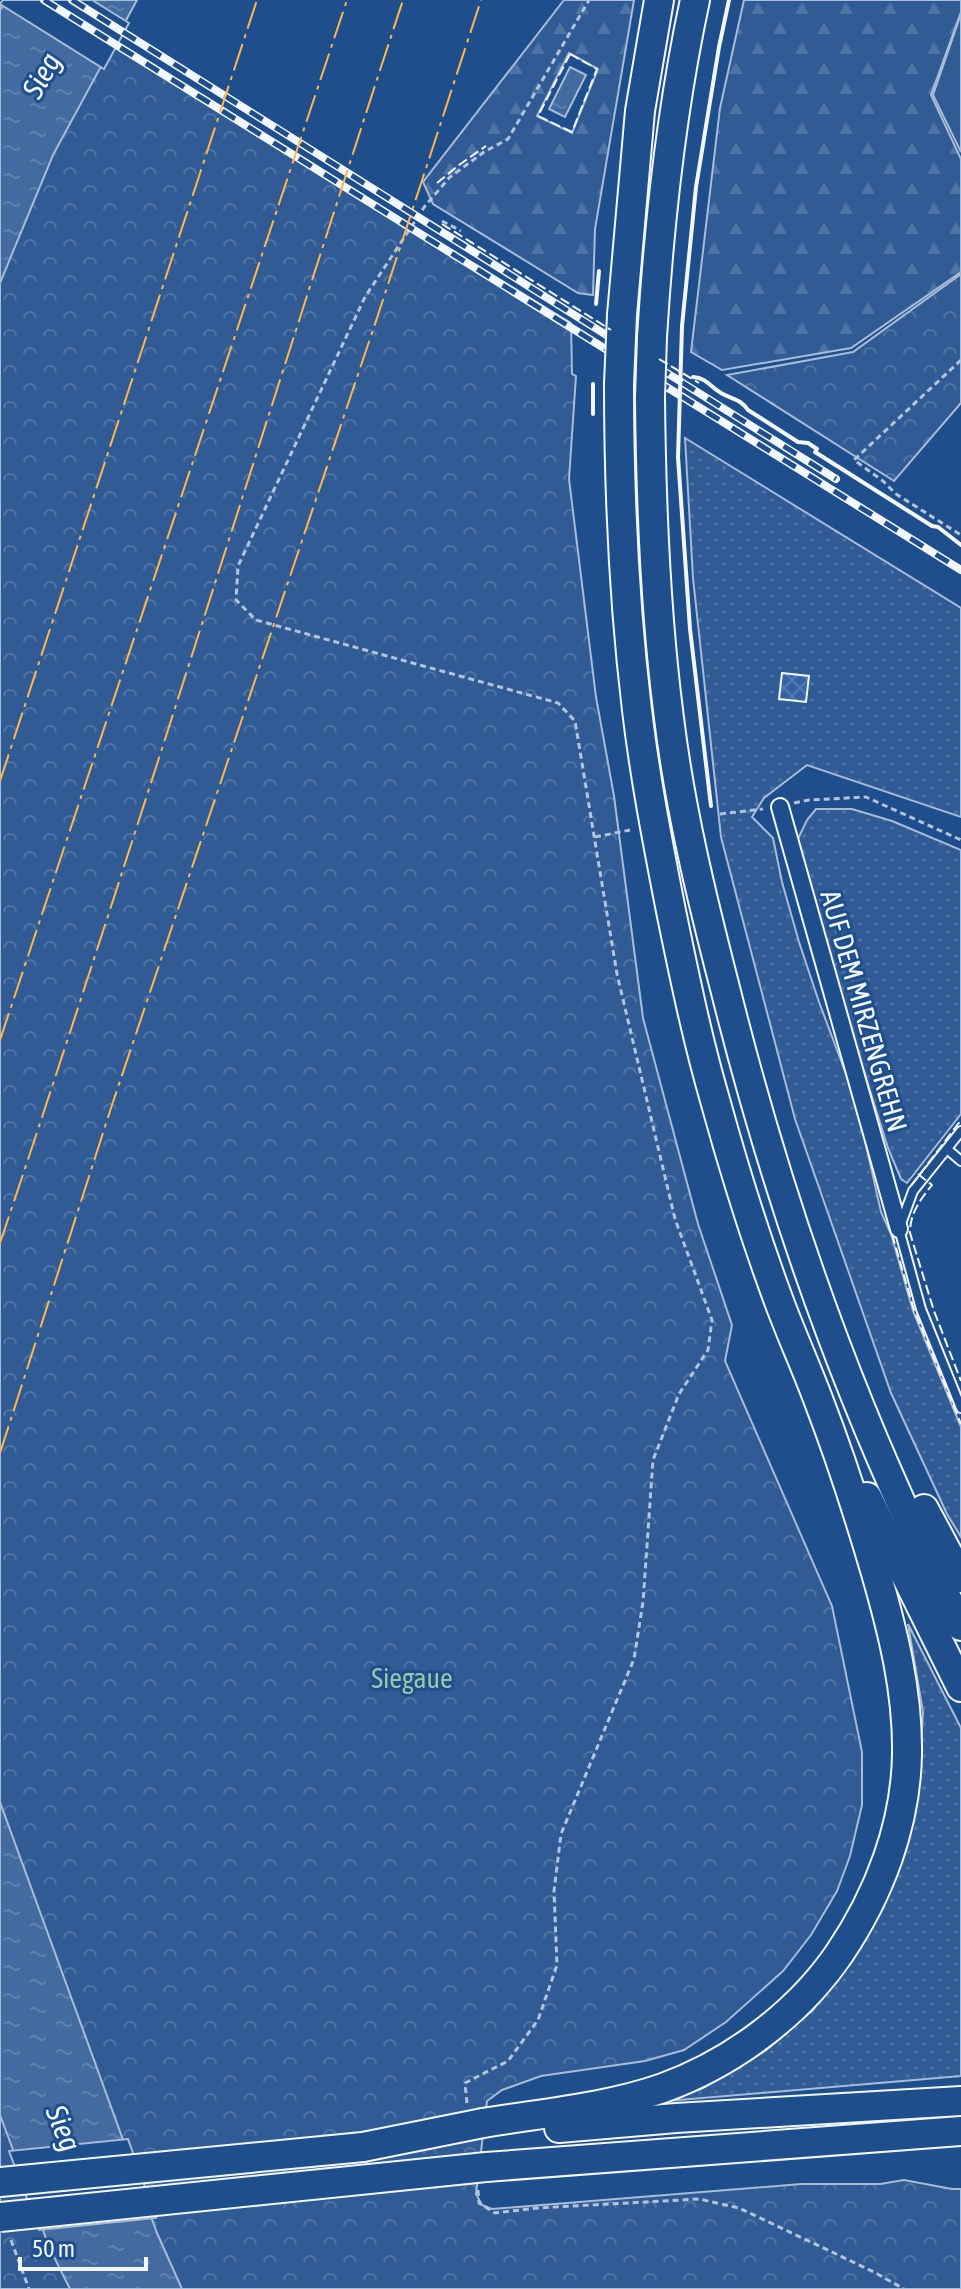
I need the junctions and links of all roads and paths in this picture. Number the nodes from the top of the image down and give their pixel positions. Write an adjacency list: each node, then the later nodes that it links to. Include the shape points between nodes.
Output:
1 (589, 0): 11 (path, via 508,139 450,177 365,297 238,566 236,600 256,620 558,703 575,721)
2 (659, 0): 18 (highway, bridge, via 640,111 622,315 621,516 630,647 646,778 687,991 736,1170)
3 (695, 0): 17 (highway, bridge, via 670,143 656,270 650,397 657,613 669,720 710,932 750,1090)
4 (442, 221): 5 (path)
5 (461, 231)
6 (961, 360): 7 (path, via 854,460)
7 (961, 535)
8 (780, 807): 9 (path); 12 (path, via 866,797); 16 (street, AUF DEM MIRZENGREHN)
9 (720, 814)
10 (630, 830): 11 (path)
11 (595, 837): 23 (path, via 617,974 675,1219 712,1320 708,1350 679,1394 653,1460 634,1659 561,1834 554,1891 557,1965 538,2020 508,2061)
12 (961, 840)
13 (961, 1131): 14 (lane)
14 (947, 1149): 15 (lane); 16 (lane, via 913,1191)
15 (961, 1161)
16 (899, 1229): 19 (lane, AUF DEM MIRZENGREHN, via 921,1309)
17 (800, 1248): 20 (highway); 21 (highway, via 863,1415)
18 (820, 1403): 22 (highway); 25 (highway, via 886,1608 906,1716 903,1800 868,1906 810,1991 767,2029 718,2061 634,2097)
19 (961, 1408)
20 (961, 1578)
21 (961, 1626)
22 (961, 1687)
23 (465, 2083)
24 (961, 2101): 25 (highway)
25 (483, 2129): 27 (highway, bridge, via 363,2147)
26 (961, 2131): 29 (highway, bridge, via 486,2167)
27 (0, 2182)
28 (479, 2203): 31 (path, via 495,2213 699,2199 739,2208)
29 (6, 2228): 30 (path)
30 (29, 2289)
31 (904, 2289)

